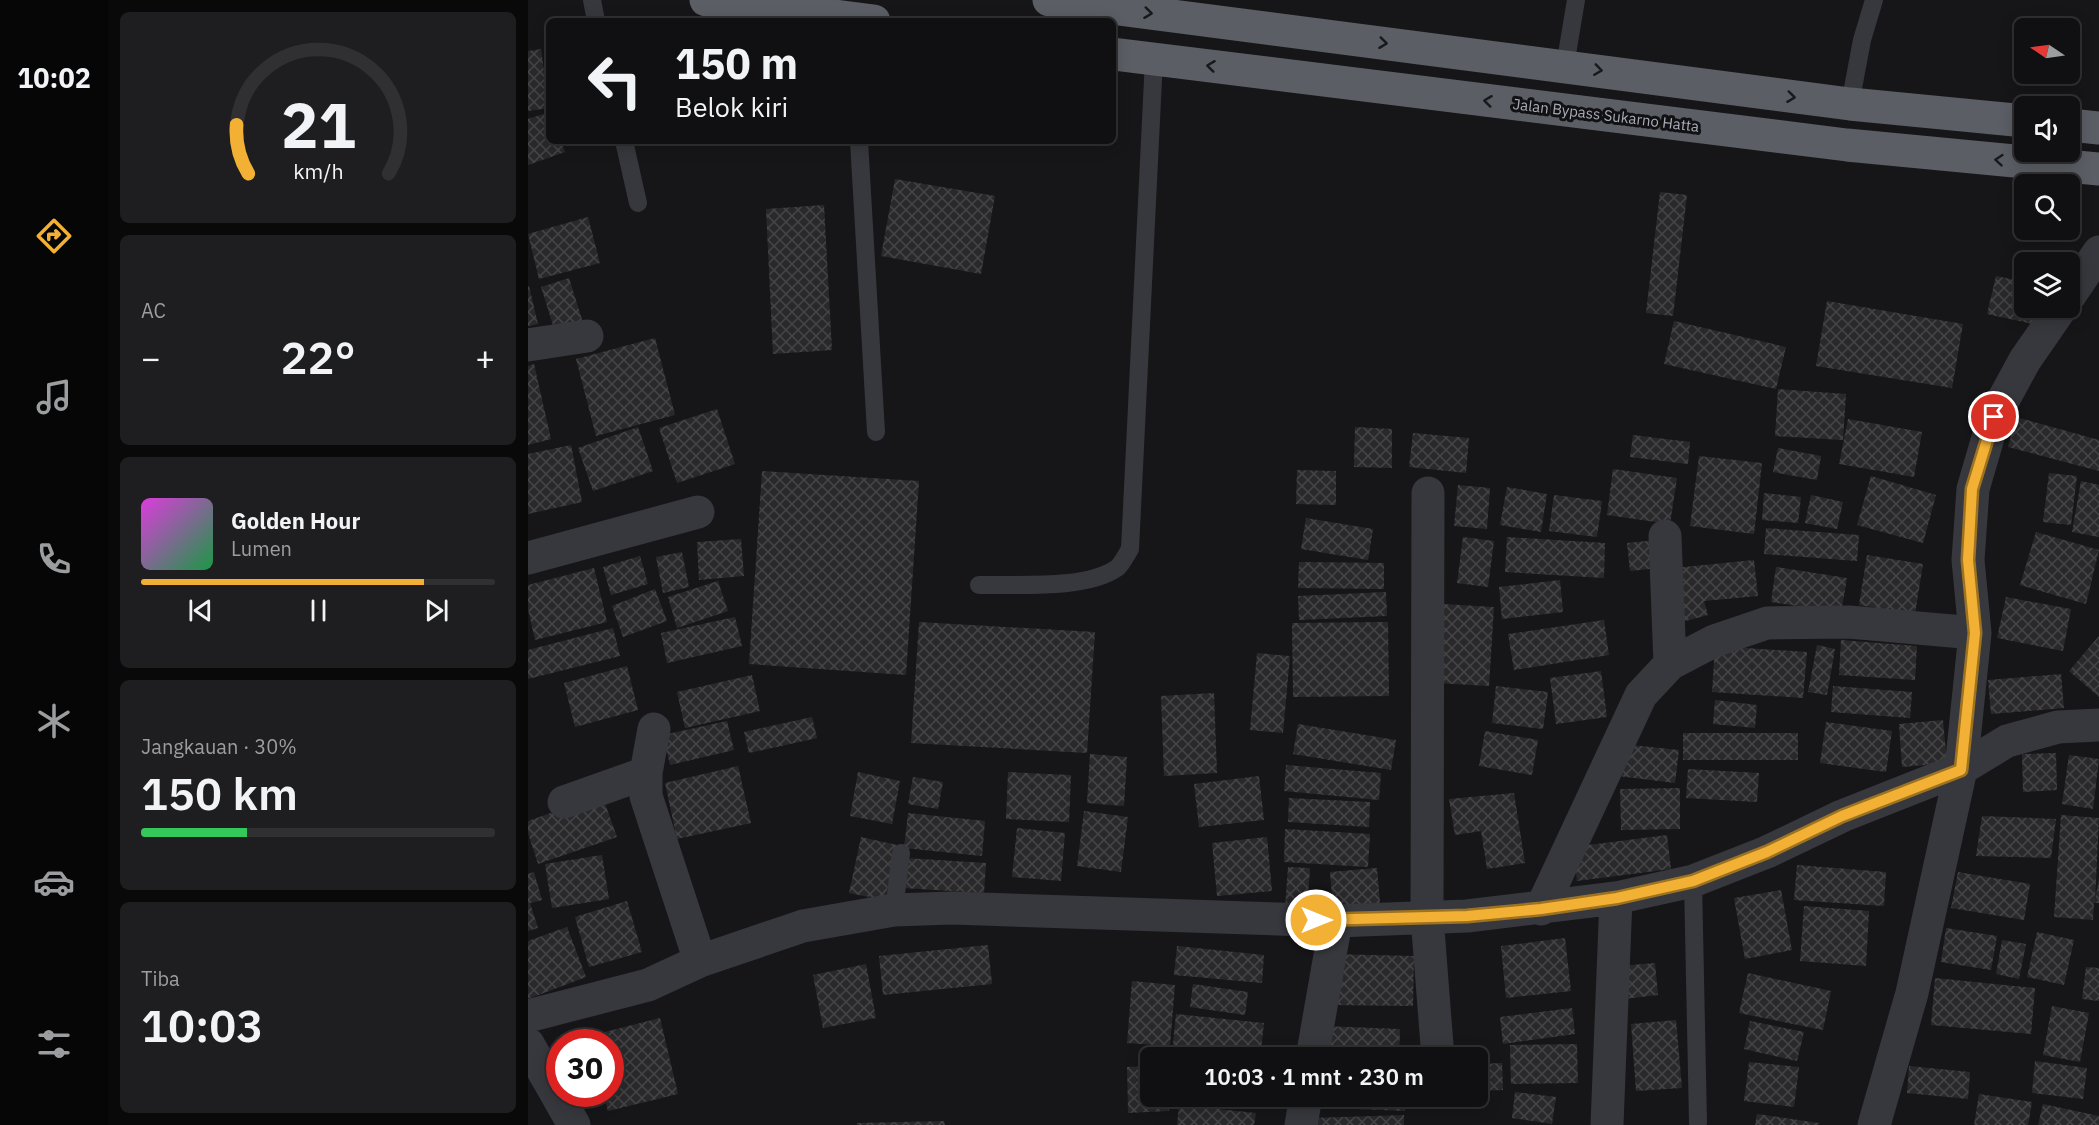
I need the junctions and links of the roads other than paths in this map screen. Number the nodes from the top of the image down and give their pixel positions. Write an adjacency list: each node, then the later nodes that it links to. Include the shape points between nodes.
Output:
1 (592, 0): 6 (lane)
2 (706, 0): 7 (highway)
3 (1049, 0): 8 (highway, one-way to 8)
4 (1576, 0): 12 (lane)
5 (1874, 0): 15 (lane)
6 (595, 18)
7 (844, 18)
8 (1254, 26): 9 (highway); 13 (highway, via 1272,34 1280,50 1269,66)
9 (1343, 38): 12 (highway, one-way to 12); 14 (highway, via 1318,42 1309,55 1318,74)
10 (1116, 54): 11 (highway, Jalan Bypass Sukarno Hatta)
11 (1154, 59): 13 (highway, Jalan Bypass Sukarno Hatta, one-way to 11); 33 (lane, via 1130,549 1118,567 1097,578)
12 (1565, 66): 15 (highway, one-way to 15)
13 (1249, 71): 14 (highway, Jalan Bypass Sukarno Hatta)
14 (1336, 82): 21 (highway, Jalan Bypass Sukarno Hatta, one-way to 14, via 1859,146)
15 (1850, 104): 16 (highway)
16 (2014, 120)
17 (2080, 126): 18 (highway)
18 (2099, 128)
19 (625, 144): 22 (lane)
20 (859, 144): 28 (lane)
21 (2099, 169)
22 (638, 203)
23 (2099, 252): 24 (street)
24 (2080, 280)
25 (2054, 318): 34 (street, via 2025,360 1994,417 1972,489 1968,560)
26 (587, 336): 27 (street)
27 (528, 345)
28 (876, 432)
29 (1428, 493): 46 (street)
30 (698, 512): 32 (street)
31 (1665, 536): 35 (street)
32 (528, 558)
33 (979, 585)
34 (1975, 633): 35 (street, via 1849,622 1767,623 1714,641); 38 (street)
35 (1670, 664): 44 (street, via 1641,695)
36 (2099, 725): 38 (street, via 2058,728 2007,741)
37 (654, 729): 39 (street)
38 (1961, 770): 42 (street, via 1842,816 1767,852); 58 (street, via 1912,993)
39 (646, 773): 40 (street); 48 (street, via 646,796)
40 (564, 802)
41 (901, 853): 45 (lane)
42 (1693, 881): 43 (street); 54 (lane)
43 (1617, 898): 44 (street); 57 (street)
44 (1541, 909): 46 (street)
45 (894, 910): 47 (street, via 952,908); 48 (street, via 803,926)
46 (1427, 917): 47 (street); 52 (street)
47 (1336, 921): 51 (street)
48 (700, 961): 49 (street, via 648,985)
49 (528, 1016)
50 (528, 1044): 55 (street)
51 (1314, 1047)
52 (1437, 1047)
53 (1304, 1107): 56 (street)
54 (1698, 1122)
55 (574, 1125)
56 (1301, 1125)
57 (1607, 1125)
58 (1874, 1125)

